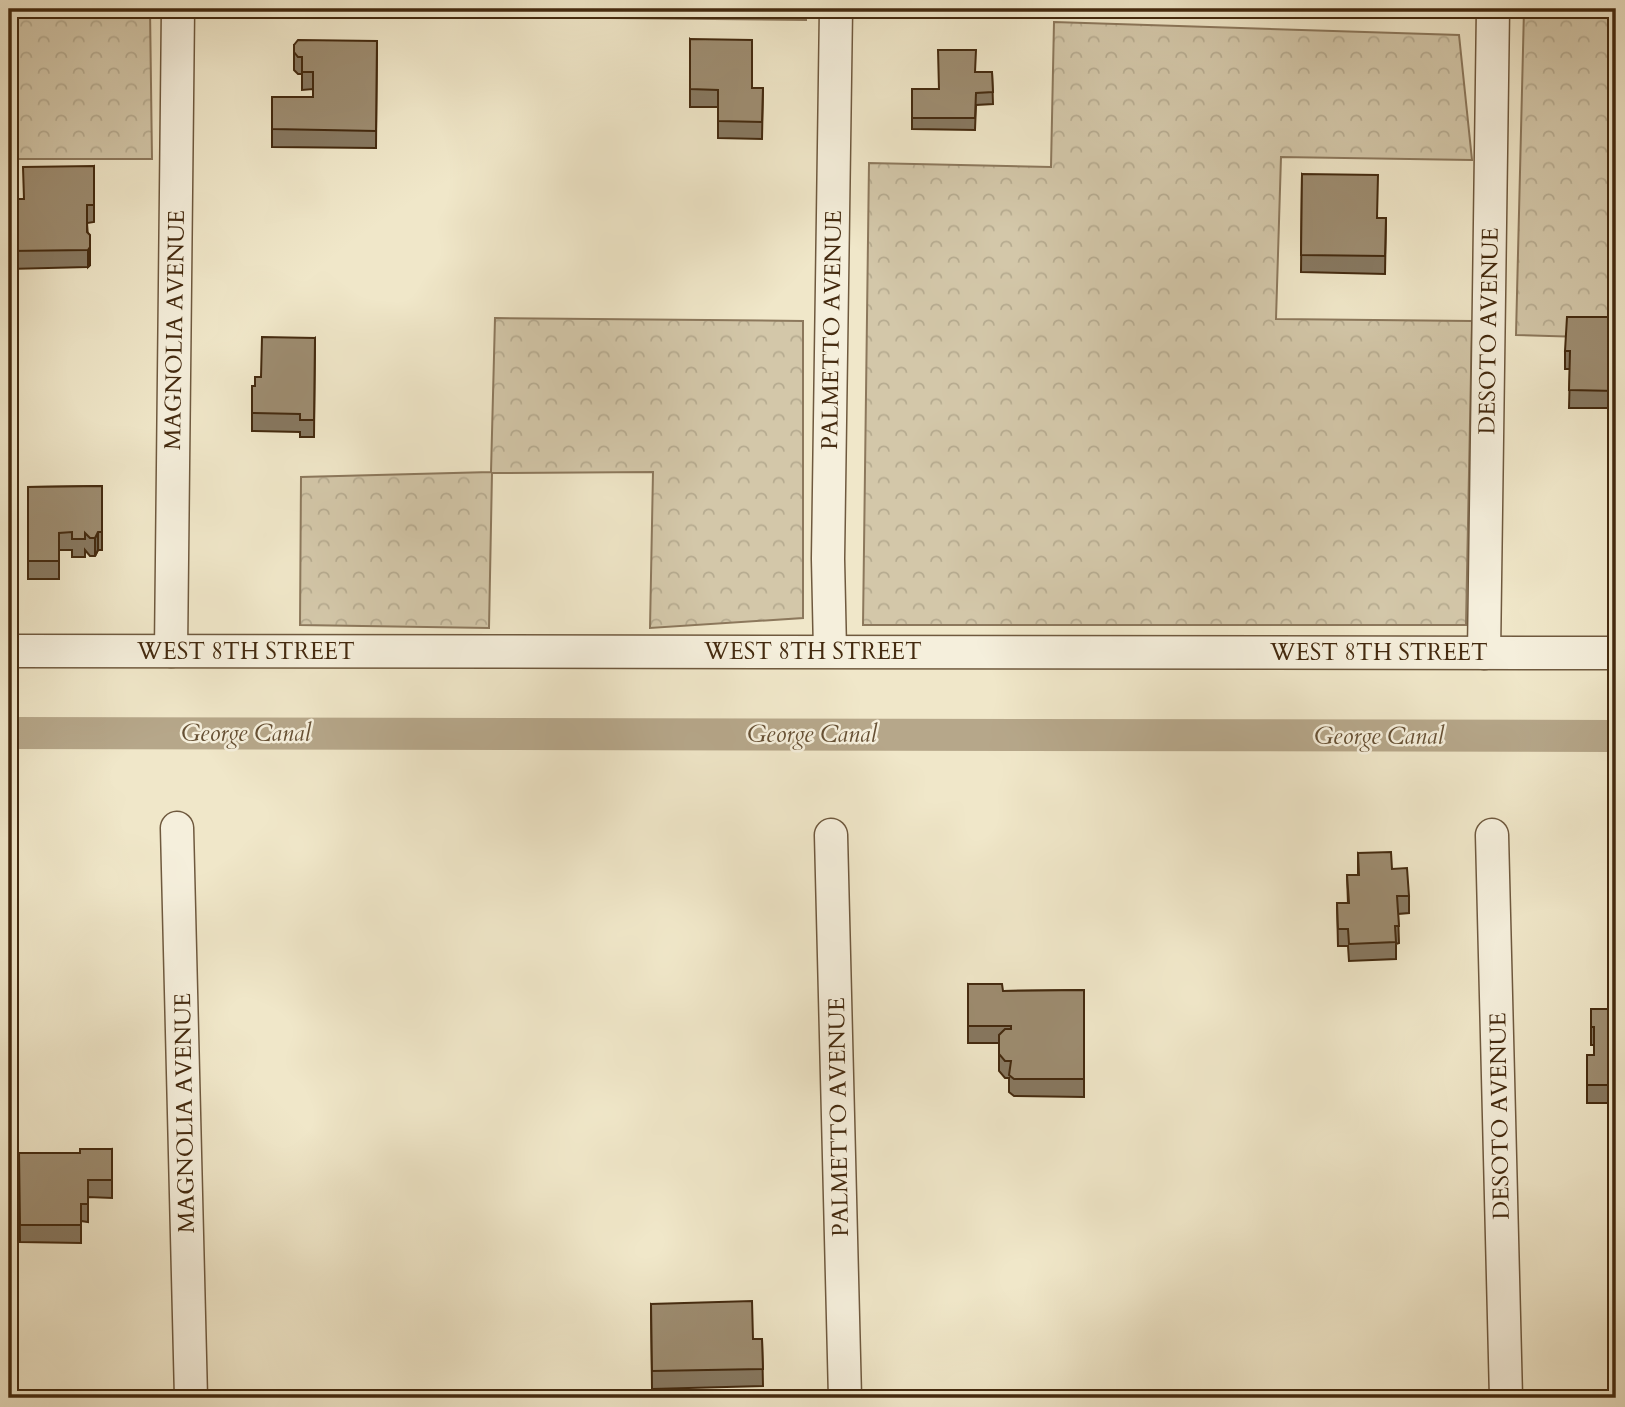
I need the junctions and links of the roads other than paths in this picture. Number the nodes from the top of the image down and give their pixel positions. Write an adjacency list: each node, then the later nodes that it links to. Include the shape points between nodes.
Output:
1 (178, 9): 5 (street, MAGNOLIA AVENUE)
2 (836, 9): 6 (street, PALMETTO AVENUE)
3 (1493, 9): 7 (street, DESOTO AVENUE)
4 (9, 651): 5 (street, WEST 8TH STREET)
5 (170, 651): 6 (street, WEST 8TH STREET)
6 (830, 651): 7 (street, WEST 8TH STREET)
7 (1484, 653): 8 (street, WEST 8TH STREET)
8 (1616, 653)
9 (177, 828): 12 (street, MAGNOLIA AVENUE)
10 (831, 835): 13 (street, PALMETTO AVENUE)
11 (1492, 835): 14 (street, DESOTO AVENUE)
12 (191, 1398)
13 (845, 1398)
14 (1506, 1398)

